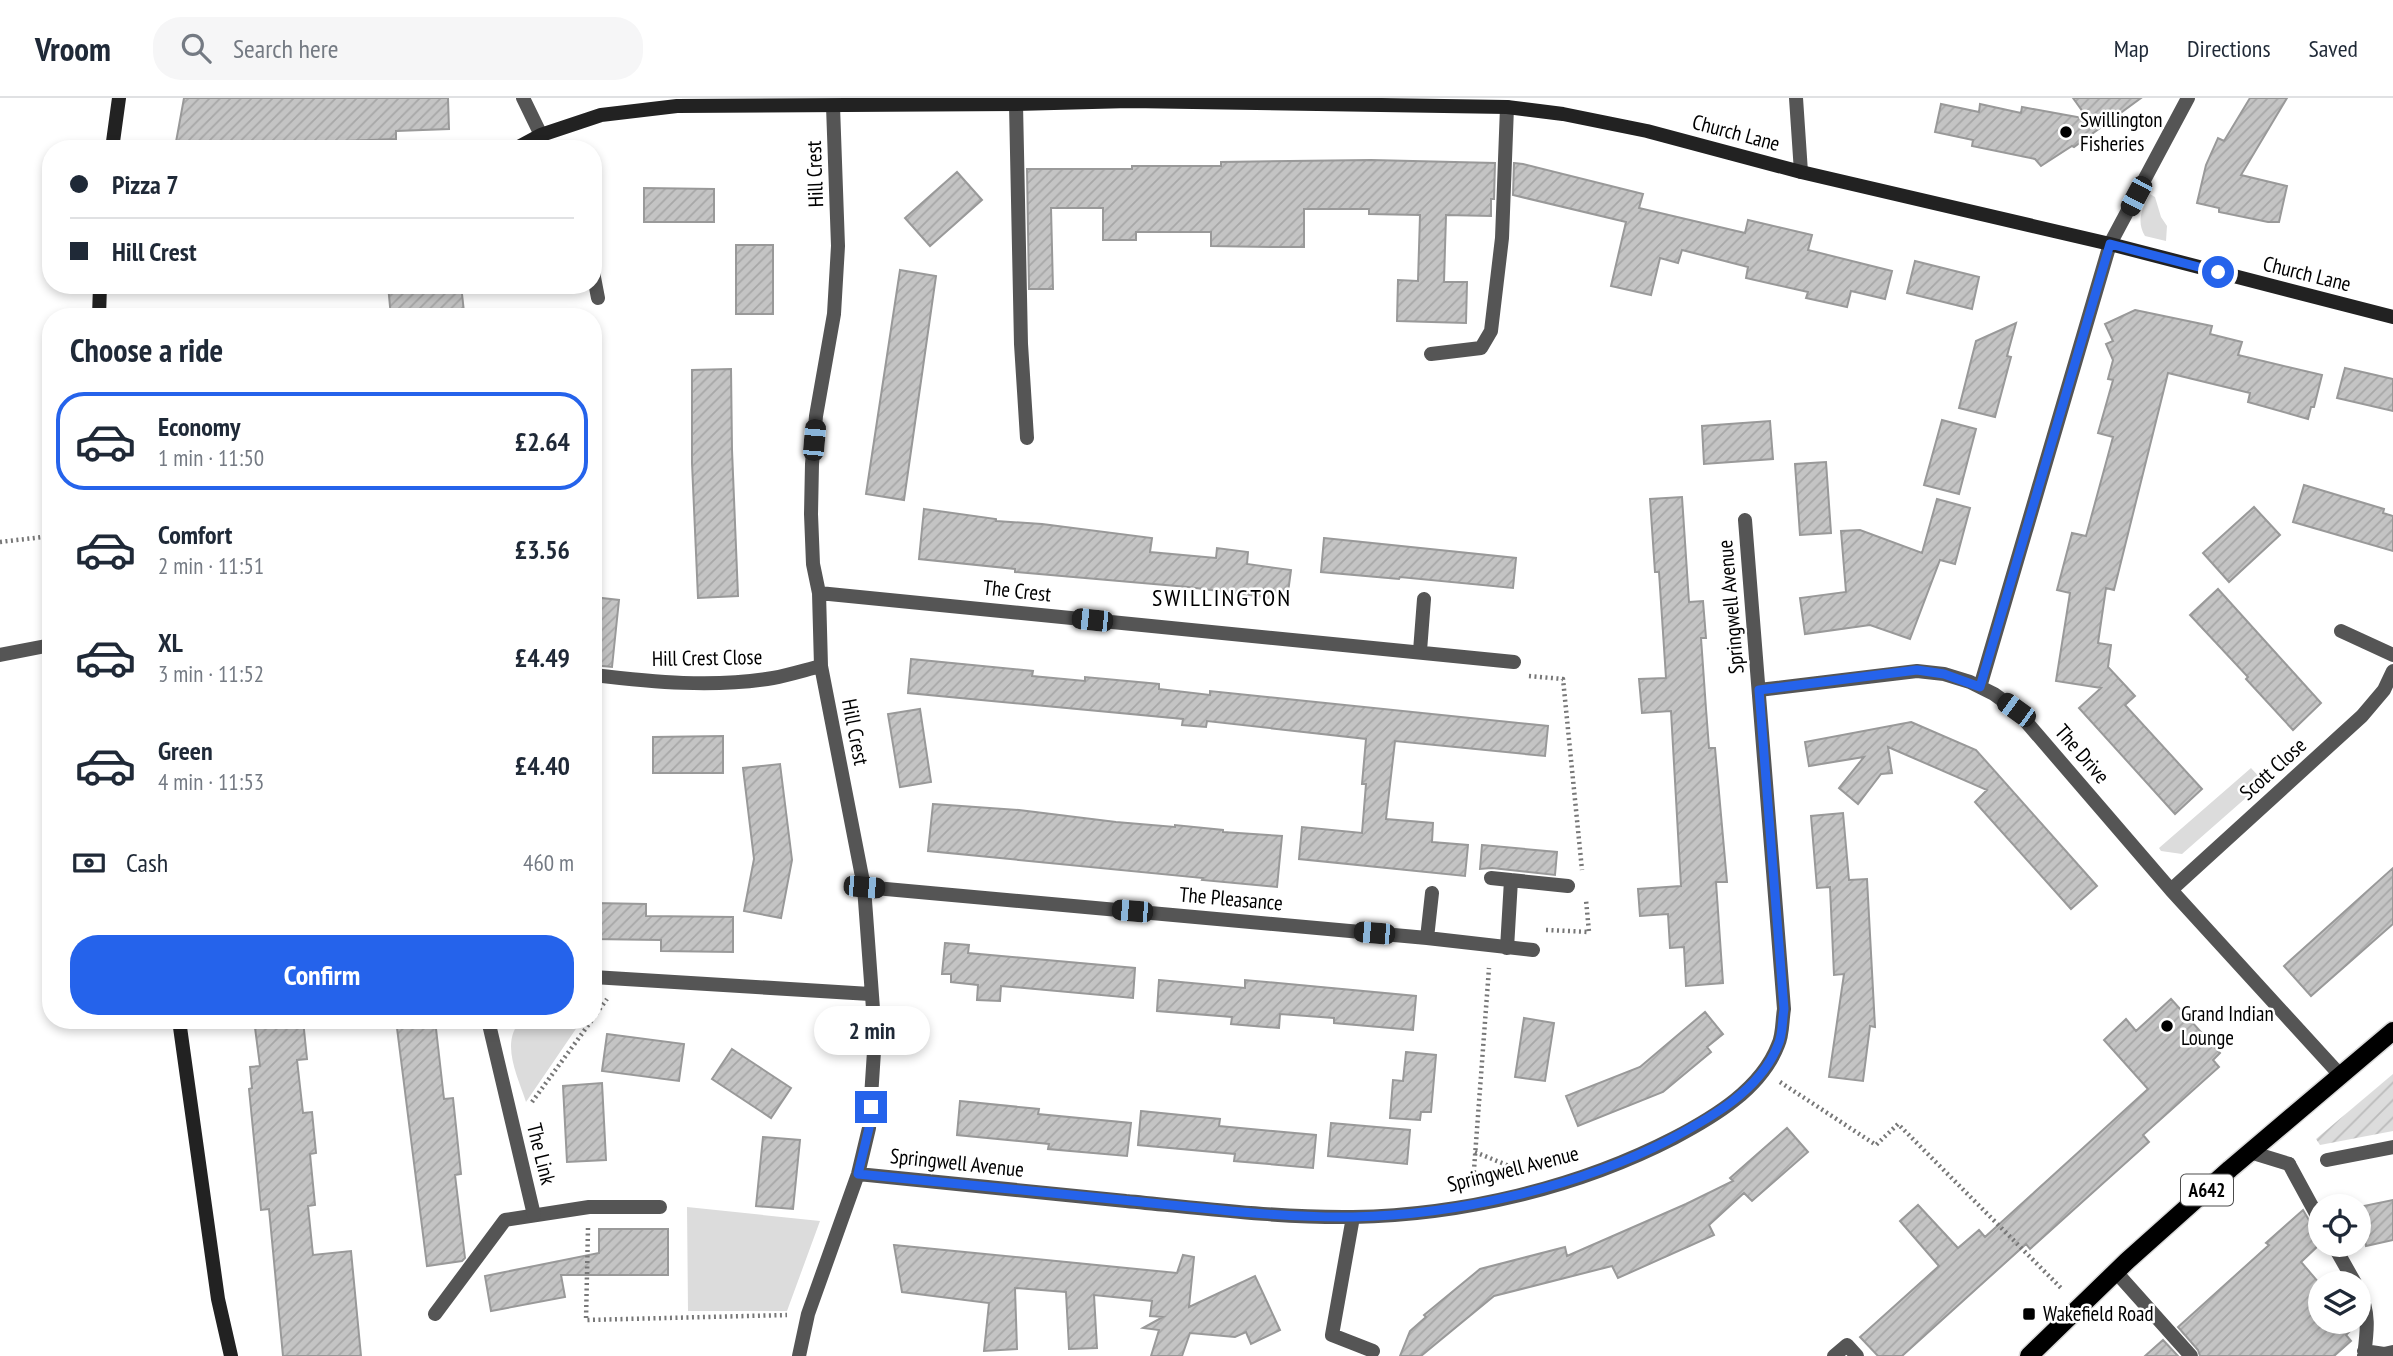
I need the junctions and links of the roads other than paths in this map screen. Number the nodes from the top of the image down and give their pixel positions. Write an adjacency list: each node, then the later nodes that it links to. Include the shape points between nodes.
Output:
1 (119, 98): 10 (street)
2 (523, 98): 11 (street)
3 (1796, 98): 13 (street)
4 (2188, 98): 14 (street)
5 (1130, 100): 6 (street, Church Lane); 7 (street, Church Lane)
6 (1467, 101): 9 (street, Church Lane)
7 (1016, 104): 8 (street, Church Lane); 19 (street)
8 (833, 106): 12 (street, Church Lane, via 677,106 601,115); 21 (street, Hill Crest, via 834,314 812,464 813,564)
9 (1507, 107): 13 (street, Church Lane, via 1647,131); 18 (street, via 1502,238 1490,331 1480,348)
10 (113, 140)
11 (538, 140)
12 (540, 140)
13 (1801, 173): 14 (street, Church Lane)
14 (2110, 244): 17 (street, Church Lane); 32 (street)
15 (597, 294): 16 (street)
16 (598, 298)
17 (2393, 317)
18 (1431, 354)
19 (1027, 438)
20 (1745, 520): 33 (street, Springwell Avenue)
21 (819, 593): 25 (street, The Crest); 29 (street, Hill Crest)
22 (1424, 599): 25 (street)
23 (2341, 631): 27 (street)
24 (42, 647): 26 (street)
25 (1420, 652): 28 (street, The Crest)
26 (0, 655)
27 (2393, 655)
28 (1514, 662)
29 (821, 666): 31 (street, Hill Crest Close, via 773,678 701,684); 37 (street, Hill Crest)
30 (2393, 671): 38 (street, Scott Close, via 2362,716)
31 (602, 676)
32 (1980, 687): 33 (street, Springwell Avenue, via 1917,670); 38 (street, The Drive, via 2016,710)
33 (1759, 690): 56 (street, Springwell Avenue, via 1784,1009 1779,1043 1764,1072 1706,1121 1651,1150 1557,1185 1472,1205)
34 (1490, 878): 35 (street)
35 (1511, 880): 36 (street); 41 (street)
36 (1568, 886)
37 (864, 887): 40 (street, The Pleasance); 44 (street, Hill Crest)
38 (2171, 890): 48 (street, The Drive)
39 (1432, 892): 40 (street)
40 (1427, 938): 41 (street, The Pleasance)
41 (1507, 947): 42 (street, The Pleasance)
42 (1532, 950)
43 (602, 978): 44 (street)
44 (870, 993): 52 (street, Hill Crest, via 875,1036 873,1086)
45 (180, 1029): 63 (street, via 218,1298)
46 (490, 1029): 55 (street, The Link)
47 (2393, 1031): 48 (main road, A642)
48 (2341, 1076): 50 (main road, A642)
49 (2393, 1147): 51 (street)
50 (2250, 1152): 53 (street, via 2289,1164); 57 (main road, A642)
51 (2327, 1160)
52 (858, 1174): 56 (street, Springwell Avenue, via 1251,1213); 64 (street, Hill Crest, via 808,1314)
53 (2308, 1199)
54 (660, 1207): 55 (street, The Link, via 589,1207)
55 (534, 1215): 58 (street, via 506,1220)
56 (1353, 1217): 60 (street, via 1332,1335)
57 (2116, 1272): 67 (main road, A642); 68 (street)
58 (435, 1314)
59 (2366, 1334): 62 (street)
60 (1373, 1352)
61 (2393, 1352): 62 (street)
62 (2364, 1354)
63 (231, 1356)
64 (799, 1356)
65 (1834, 1356): 66 (street, via 1847,1345)
66 (1857, 1356)
67 (2029, 1356)
68 (2191, 1356)

